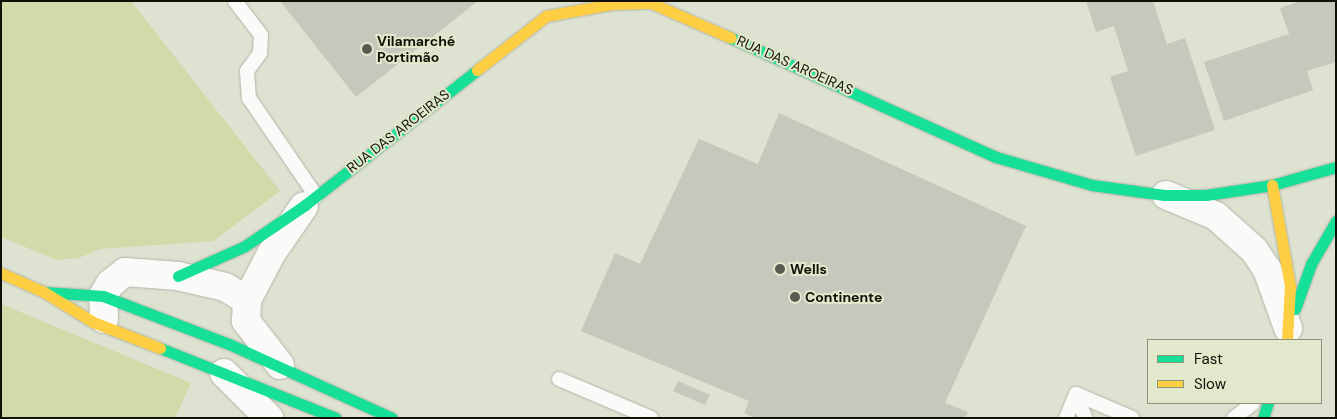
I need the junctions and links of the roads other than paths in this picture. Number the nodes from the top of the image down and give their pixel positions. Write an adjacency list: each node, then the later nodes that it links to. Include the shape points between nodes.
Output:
1 (235, 1): 6 (lane, via 261,35 260,53 247,71 248,98)
2 (575, 6): 5 (street, RUA DAS AROEIRAS, via 651,3 698,21 996,157 1092,185); 6 (street, RUA DAS AROEIRAS, via 546,16)
3 (1336, 167): 4 (street, RUA DAS AROEIRAS)
4 (1272, 185): 5 (street, RUA DAS AROEIRAS, via 1206,195); 14 (street, via 1286,254)
5 (1164, 195): 14 (street, via 1216,216 1254,250 1267,269)
6 (310, 200): 9 (street, RUA DAS AROEIRAS, via 245,246); 12 (street, RUA DAS AROEIRAS, via 271,254)
7 (1336, 221): 14 (street, via 1310,264)
8 (1, 273): 10 (street)
9 (178, 276): 11 (street, via 125,272 110,284); 12 (street, via 225,287)
10 (44, 292): 11 (street); 13 (street)
11 (102, 296): 13 (street); 15 (street)
12 (247, 310): 15 (street, RUA DAS AROEIRAS); 17 (street)
13 (105, 326): 16 (street)
14 (1288, 335)
15 (229, 344): 16 (street, via 221,352); 17 (street)
16 (197, 362): 18 (street)
17 (280, 366): 25 (street)
18 (223, 372): 23 (street); 24 (street)
19 (559, 379): 26 (lane)
20 (1076, 394): 27 (lane); 28 (lane); 29 (lane)
21 (1252, 404): 30 (lane)
22 (1268, 404): 31 (street)
23 (269, 418)
24 (336, 418)
25 (392, 418)
26 (651, 418)
27 (1066, 418)
28 (1085, 418)
29 (1132, 418)
30 (1234, 418)
31 (1263, 418)

